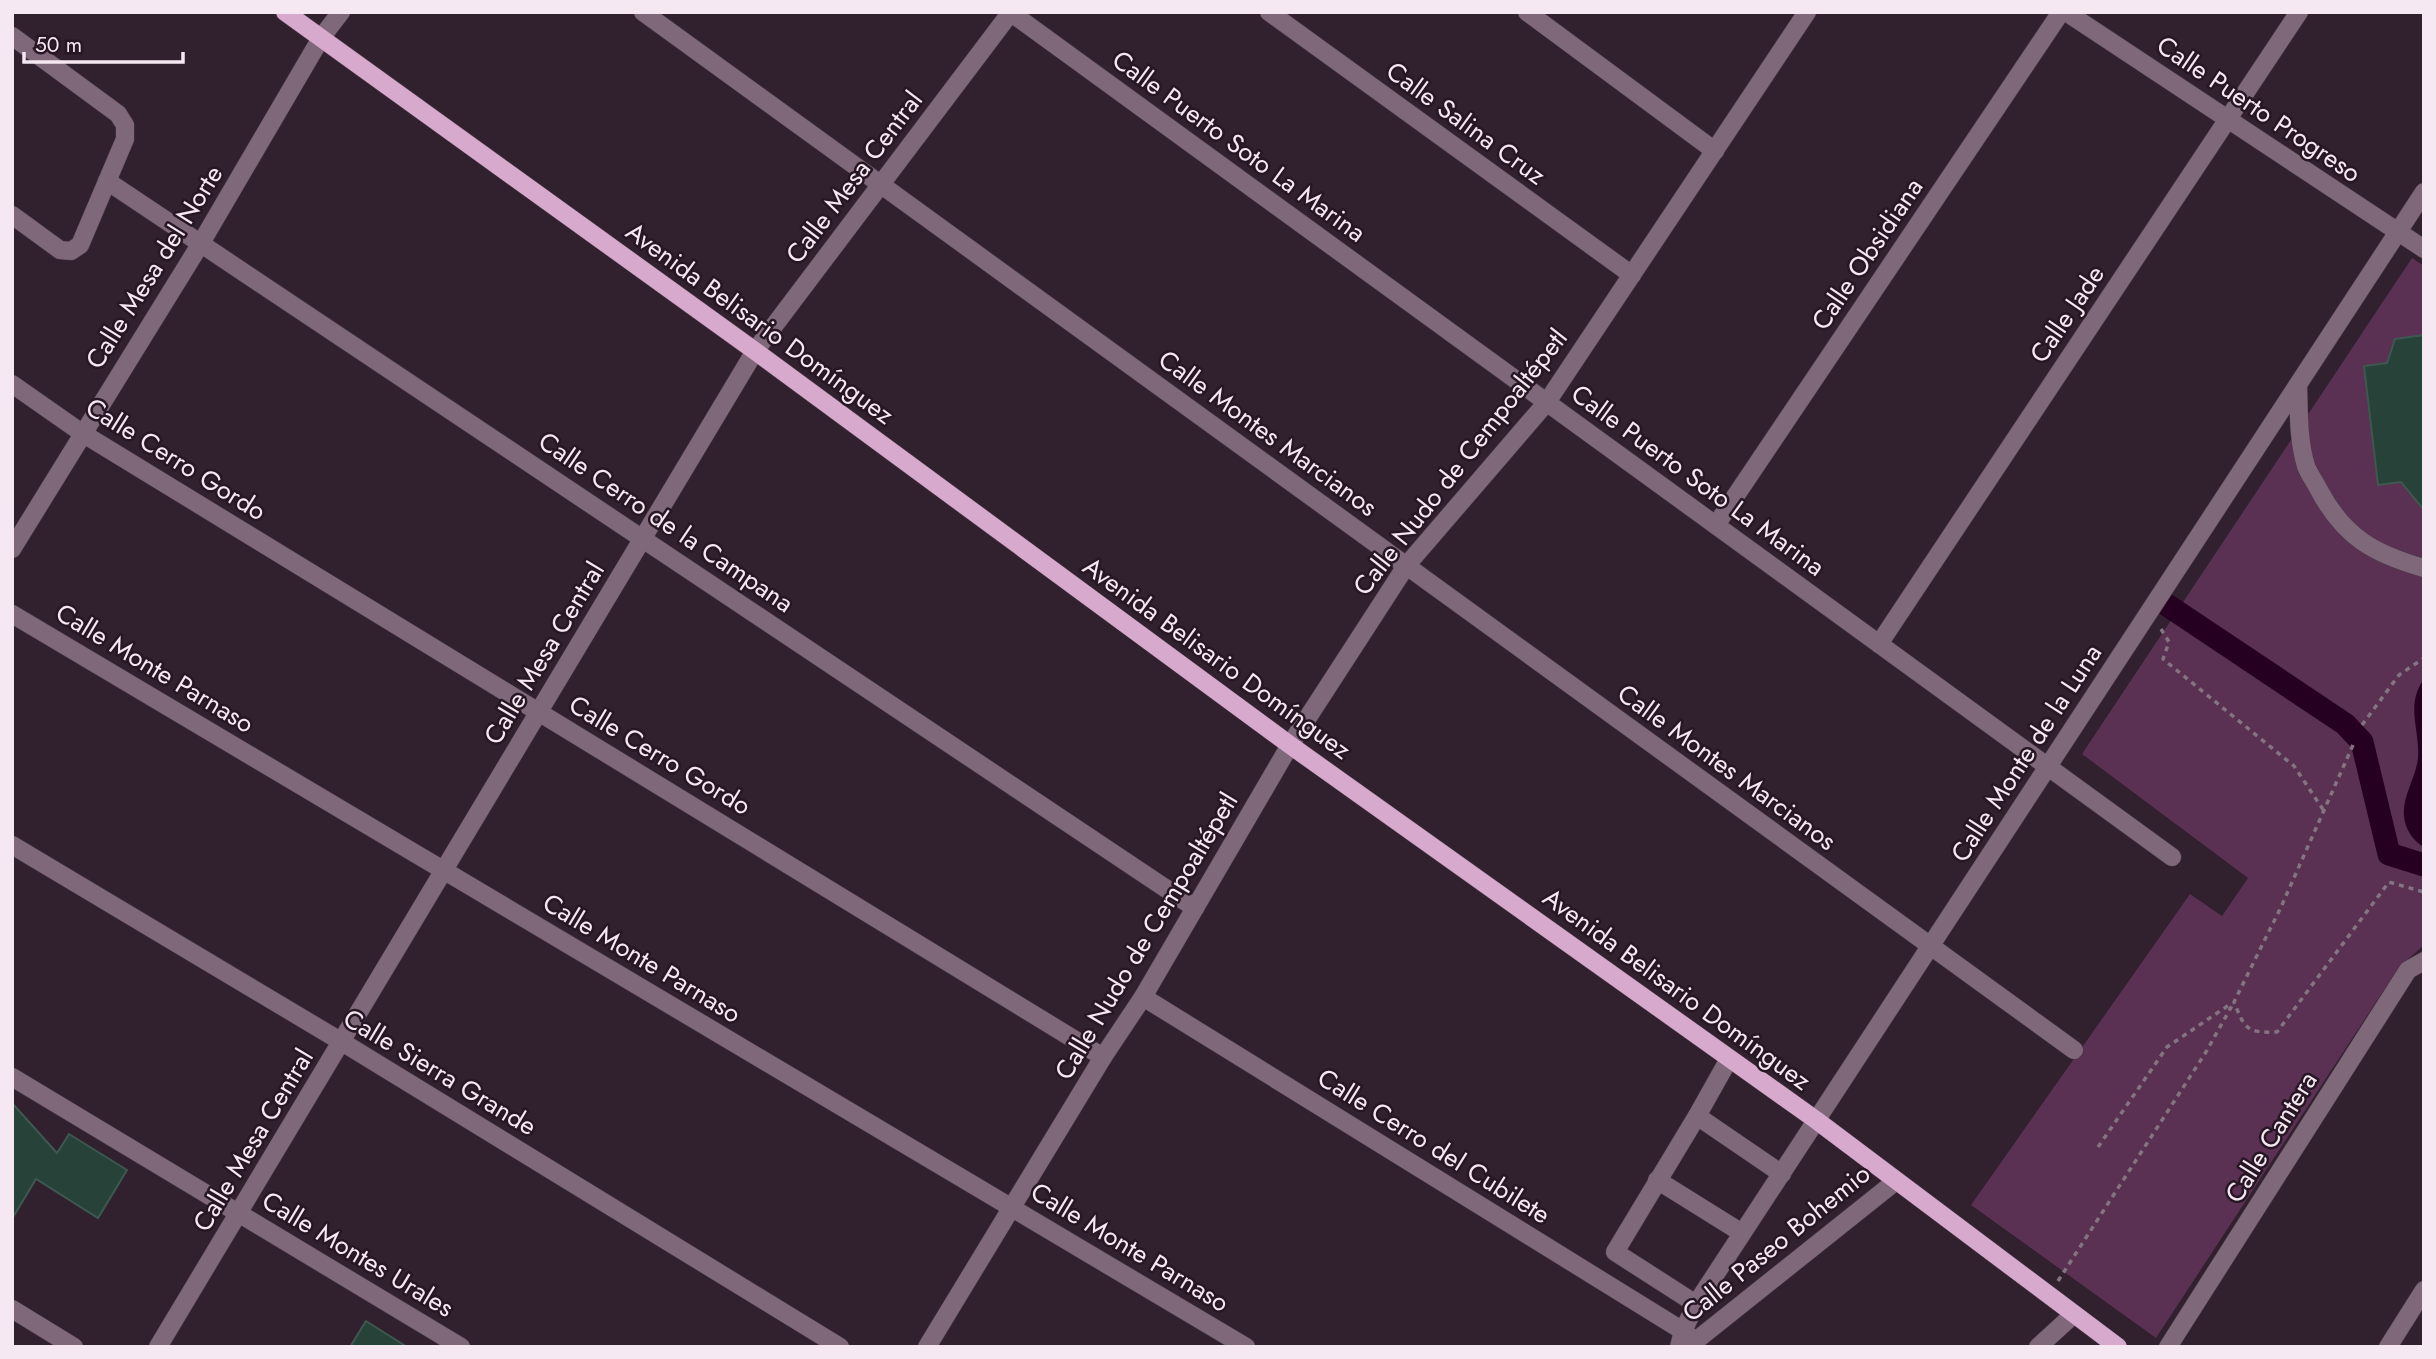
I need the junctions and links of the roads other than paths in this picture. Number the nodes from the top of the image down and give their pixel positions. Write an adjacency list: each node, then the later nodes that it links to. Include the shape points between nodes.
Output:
1 (285, 12): 11 (main road, Avenida Belisario Domínguez)
2 (341, 12): 11 (street, Calle Mesa del Norte)
3 (643, 12): 15 (street, Calle Montes Marcianos)
4 (1011, 12): 15 (street, Calle Mesa Central); 25 (street, Calle Puerto Soto La Marina)
5 (1269, 12): 21 (street, Calle Salina Cruz)
6 (1527, 12): 13 (street)
7 (2064, 12): 12 (street, Calle Puerto Progreso); 27 (street, Calle Obsidiana)
8 (2299, 12): 12 (street, Calle Jade)
9 (1798, 15): 13 (street, Calle Nudo de Cempoaltépetl)
10 (12, 36): 14 (street, via 118,114 125,125 125,139)
11 (321, 38): 19 (street, Calle Mesa del Norte); 22 (main road, Avenida Belisario Domínguez)
12 (2228, 120): 18 (street, Calle Puerto Progreso); 33 (street, Calle Jade)
13 (1715, 151): 21 (street, Calle Nudo de Cempoaltépetl)
14 (107, 181): 17 (street, via 80,246 71,251 60,250); 19 (street, Calle Cerro de la Campana)
15 (881, 185): 22 (street, Calle Mesa Central); 30 (street, Calle Montes Marcianos)
16 (2424, 192): 18 (street, Calle Monte de la Luna)
17 (12, 215)
18 (2397, 233): 20 (street, Calle Puerto Progreso); 24 (street, Calle Monte de la Luna)
19 (201, 243): 26 (street, Calle Mesa del Norte); 28 (street, Calle Cerro de la Campana)
20 (2424, 249)
21 (1632, 275): 25 (street, Calle Nudo de Cempoaltépetl)
22 (755, 351): 28 (street, Calle Mesa Central); 35 (main road, Avenida Belisario Domínguez)
23 (12, 384): 26 (street, Calle Cerro Gordo)
24 (2298, 385): 31 (street, via 2306,467 2331,512 2379,552); 36 (street, Calle Monte de la Luna)
25 (1547, 402): 27 (street, Calle Puerto Soto La Marina); 30 (street, Calle Nudo de Cempoaltépetl)
26 (82, 433): 29 (street, Calle Mesa del Norte); 34 (street, Calle Cerro Gordo)
27 (1716, 525): 33 (street, Calle Puerto Soto La Marina)
28 (643, 539): 34 (street, Calle Mesa Central); 40 (street, Calle Cerro de la Campana)
29 (12, 549)
30 (1406, 566): 35 (street, Calle Nudo de Cempoaltépetl); 41 (street, Calle Montes Marcianos)
31 (2424, 568)
32 (12, 614): 39 (street, Calle Monte Parnaso)
33 (1879, 643): 36 (street, Calle Puerto Soto La Marina)
34 (539, 712): 39 (street, Calle Mesa Central); 46 (street, Calle Cerro Gordo)
35 (1290, 745): 40 (street, Calle Nudo de Cempoaltépetl); 47 (main road, Avenida Belisario Domínguez)
36 (2048, 767): 38 (street, Calle Puerto Soto La Marina); 41 (street, Calle Monte de la Luna)
37 (12, 845): 44 (street, Calle Sierra Grande)
38 (2172, 858)
39 (444, 871): 44 (street, Calle Mesa Central); 54 (street, Calle Monte Parnaso)
40 (1195, 908): 43 (street, Calle Nudo de Cempoaltépetl)
41 (1931, 947): 45 (street, Calle Montes Marcianos); 50 (street, Calle Monte de la Luna)
42 (2424, 961): 70 (street, Calle Cantera, via 2408,970)
43 (1143, 998): 46 (street, Calle Nudo de Cempoaltépetl); 61 (street, Calle Cerro del Cubilete)
44 (342, 1042): 55 (street, Calle Mesa Central); 65 (street, Calle Sierra Grande)
45 (2074, 1050)
46 (1103, 1057): 54 (street, Calle Nudo de Cempoaltépetl)
47 (1729, 1059): 49 (street); 50 (main road, Avenida Belisario Domínguez)
48 (12, 1077): 55 (street, Calle Montes Urales)
49 (1697, 1116): 51 (street); 52 (street)
50 (1816, 1121): 51 (street, Calle Monte de la Luna); 53 (main road, Avenida Belisario Domínguez)
51 (1782, 1174): 56 (street, Calle Monte de la Luna)
52 (1657, 1180): 56 (street); 58 (street, via 1615,1252)
53 (1896, 1181): 60 (main road, Avenida Belisario Domínguez); 61 (street, Calle Paseo Bohemio)
54 (1013, 1209): 66 (street, Calle Nudo de Cempoaltépetl); 67 (street, Calle Monte Parnaso)
55 (239, 1213): 63 (street, Calle Mesa Central); 64 (street, Calle Montes Urales)
56 (1742, 1233): 58 (street, Calle Monte de la Luna)
57 (2424, 1290): 71 (street)
58 (1696, 1304): 61 (street, Calle Monte de la Luna)
59 (12, 1309): 62 (street)
60 (2074, 1314): 68 (street); 69 (main road, Avenida Belisario Domínguez)
61 (1687, 1341)
62 (75, 1347)
63 (158, 1347)
64 (461, 1347)
65 (839, 1347)
66 (927, 1347)
67 (1246, 1347)
68 (2038, 1347)
69 (2118, 1347)
70 (2168, 1347)
71 (2388, 1347)

